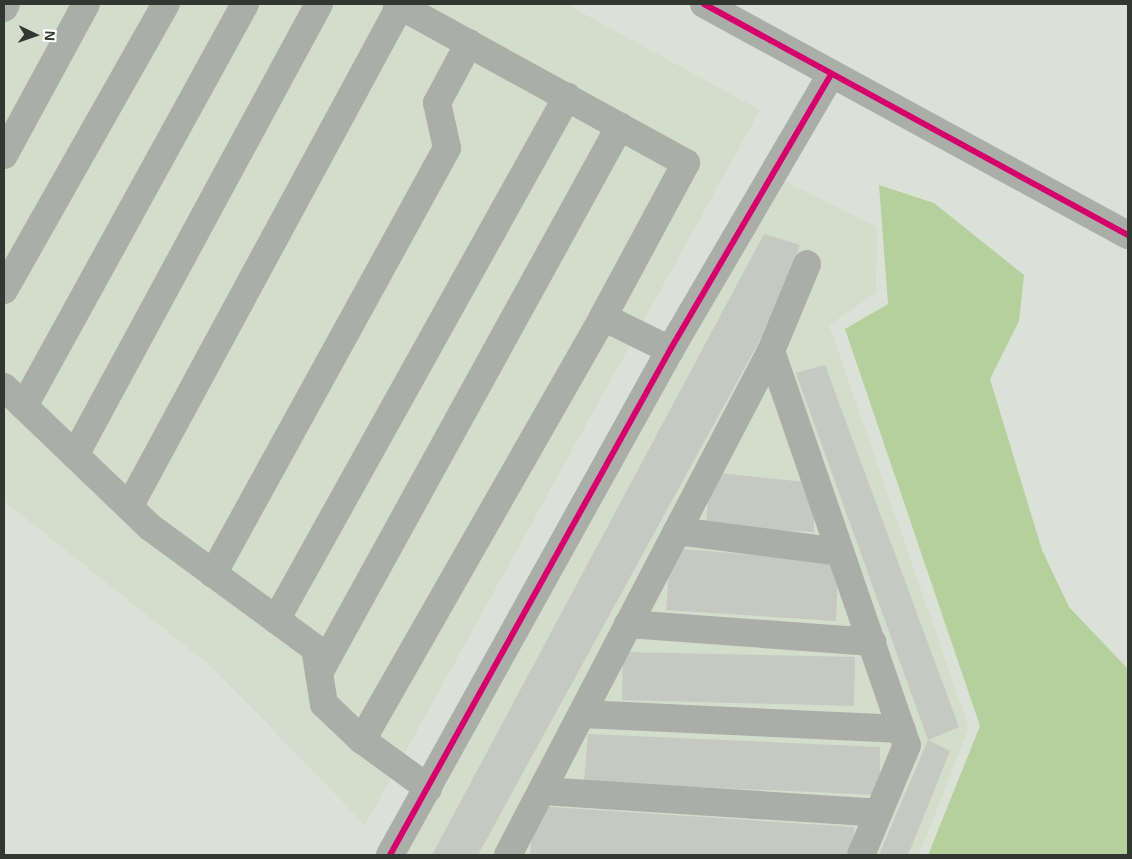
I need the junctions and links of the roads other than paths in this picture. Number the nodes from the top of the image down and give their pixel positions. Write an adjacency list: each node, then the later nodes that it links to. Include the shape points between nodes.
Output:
1 (6, 4): 8 (street)
2 (86, 4): 13 (street)
3 (166, 4): 16 (street)
4 (244, 4): 21 (street)
5 (320, 4): 22 (street)
6 (704, 4): 10 (street)
7 (398, 5): 9 (street); 23 (street)
8 (4, 8)
9 (469, 43): 11 (street); 26 (street, via 437,103 447,148)
10 (831, 74): 14 (street); 18 (street)
11 (567, 97): 12 (street); 27 (street)
12 (620, 126): 17 (street, via 686,163); 30 (street)
13 (4, 154)
14 (1128, 235)
15 (808, 264): 19 (street)
16 (4, 290)
17 (603, 317): 18 (street); 33 (street)
18 (670, 350): 34 (street)
19 (771, 351): 24 (street); 25 (street)
20 (4, 387): 21 (street)
21 (24, 406): 22 (street)
22 (75, 455): 23 (street)
23 (129, 507): 26 (street, via 150,527)
24 (676, 531): 25 (street); 28 (street)
25 (840, 552): 29 (street)
26 (213, 574): 27 (street)
27 (276, 620): 30 (street, via 316,648)
28 (628, 624): 29 (street); 31 (street)
29 (872, 642): 32 (street)
30 (319, 673): 33 (street, via 324,704)
31 (582, 714): 32 (street); 35 (street)
32 (902, 729): 36 (street, via 907,745)
33 (362, 740): 34 (street)
34 (428, 788): 37 (street)
35 (542, 791): 36 (street); 38 (street)
36 (878, 814): 39 (street)
37 (390, 855)
38 (508, 855)
39 (861, 855)

